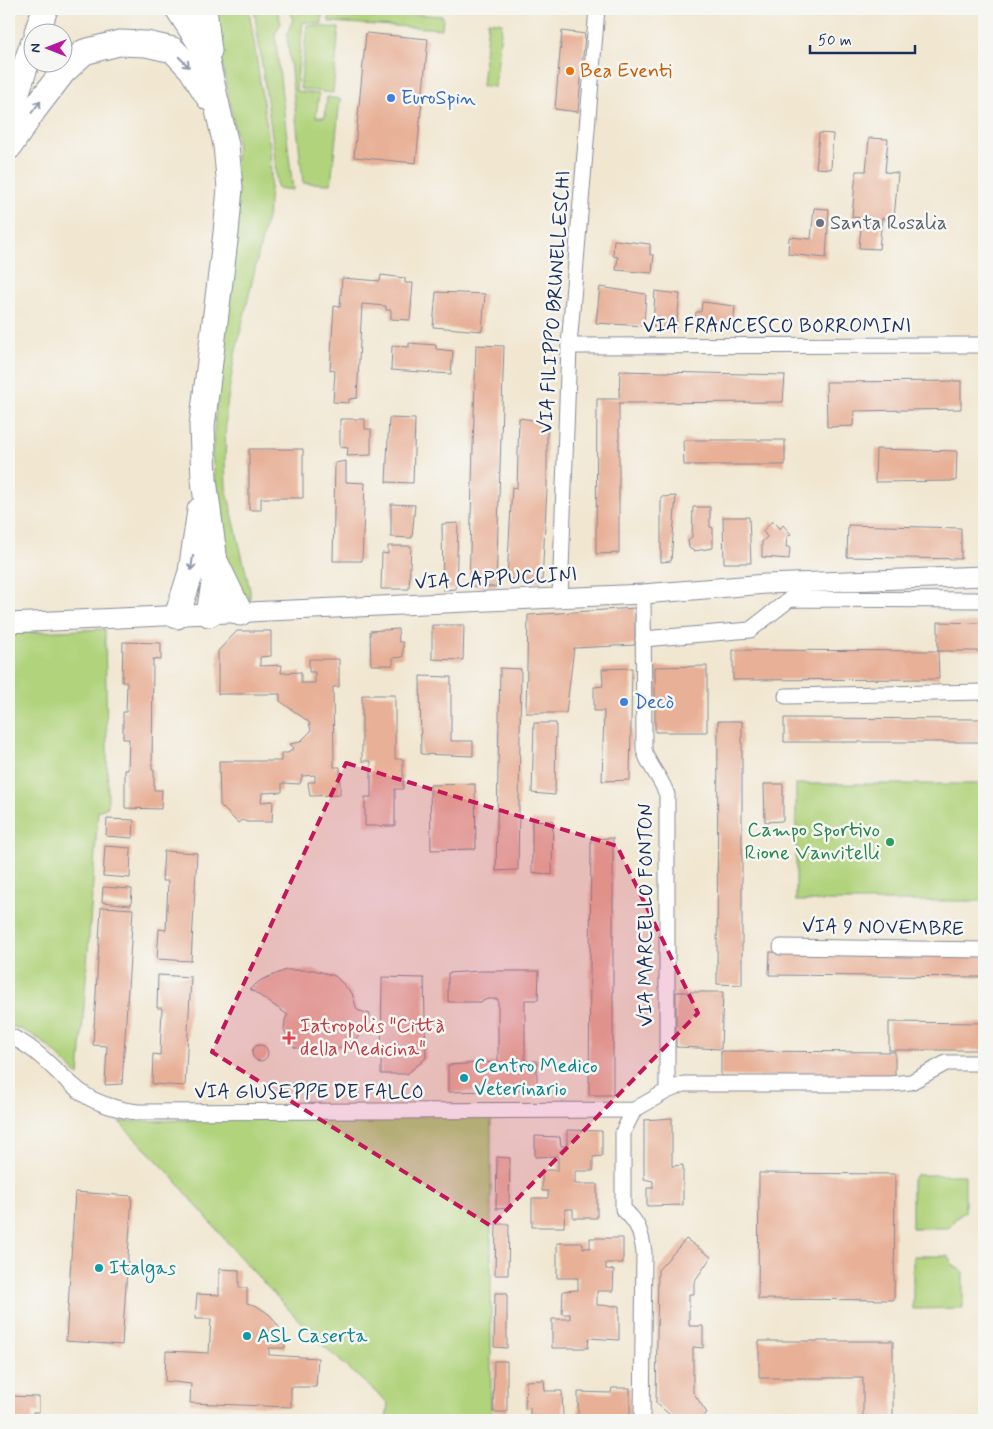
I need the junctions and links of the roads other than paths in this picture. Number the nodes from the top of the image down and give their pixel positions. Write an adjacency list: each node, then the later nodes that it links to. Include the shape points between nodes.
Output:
1 (45, 9): 5 (highway)
2 (178, 9): 7 (highway, via 204,49)
3 (204, 9): 7 (highway)
4 (597, 9): 12 (street, VIA FILIPPO BRUNELLESCHI)
5 (40, 22)
6 (22, 62): 8 (highway)
7 (212, 78): 9 (highway)
8 (9, 116)
9 (220, 116): 10 (highway, one-way to 9, via 63,72 84,52 119,43 173,50 191,69); 13 (highway, via 230,188 202,426)
10 (9, 147)
11 (984, 345): 12 (street, VIA FRANCESCO BORROMINI)
12 (570, 346): 17 (street, VIA FILIPPO BRUNELLESCHI)
13 (204, 480): 14 (highway); 21 (highway, one-way to 21, via 191,572)
14 (215, 562): 19 (highway); 20 (highway)
15 (984, 576): 16 (street, VIA CAPPUCCINI, via 766,584)
16 (644, 594): 17 (street, VIA CAPPUCCINI); 23 (street, VIA MARCELLO FONTON)
17 (560, 598): 19 (street, VIA CAPPUCCINI)
18 (984, 600): 23 (street, via 790,600 750,630)
19 (240, 613): 20 (street, VIA CAPPUCCINI)
20 (209, 614): 21 (street, VIA CAPPUCCINI)
21 (176, 616): 22 (street, VIA CAPPUCCINI)
22 (9, 623)
23 (644, 639): 30 (street, VIA MARCELLO FONTON, via 644,750 667,795)
24 (984, 692): 25 (street)
25 (786, 696)
26 (781, 947): 27 (street, VIA 9 NOVEMBRE)
27 (984, 950)
28 (9, 1036): 31 (street, VIA GIUSEPPE DE FALCO, via 29,1047 86,1096 124,1111)
29 (984, 1062): 30 (street, via 946,1063 911,1082 684,1084)
30 (667, 1091): 31 (street)
31 (634, 1110): 32 (street, via 624,1132 623,1208 634,1218 644,1252)
32 (642, 1420)

